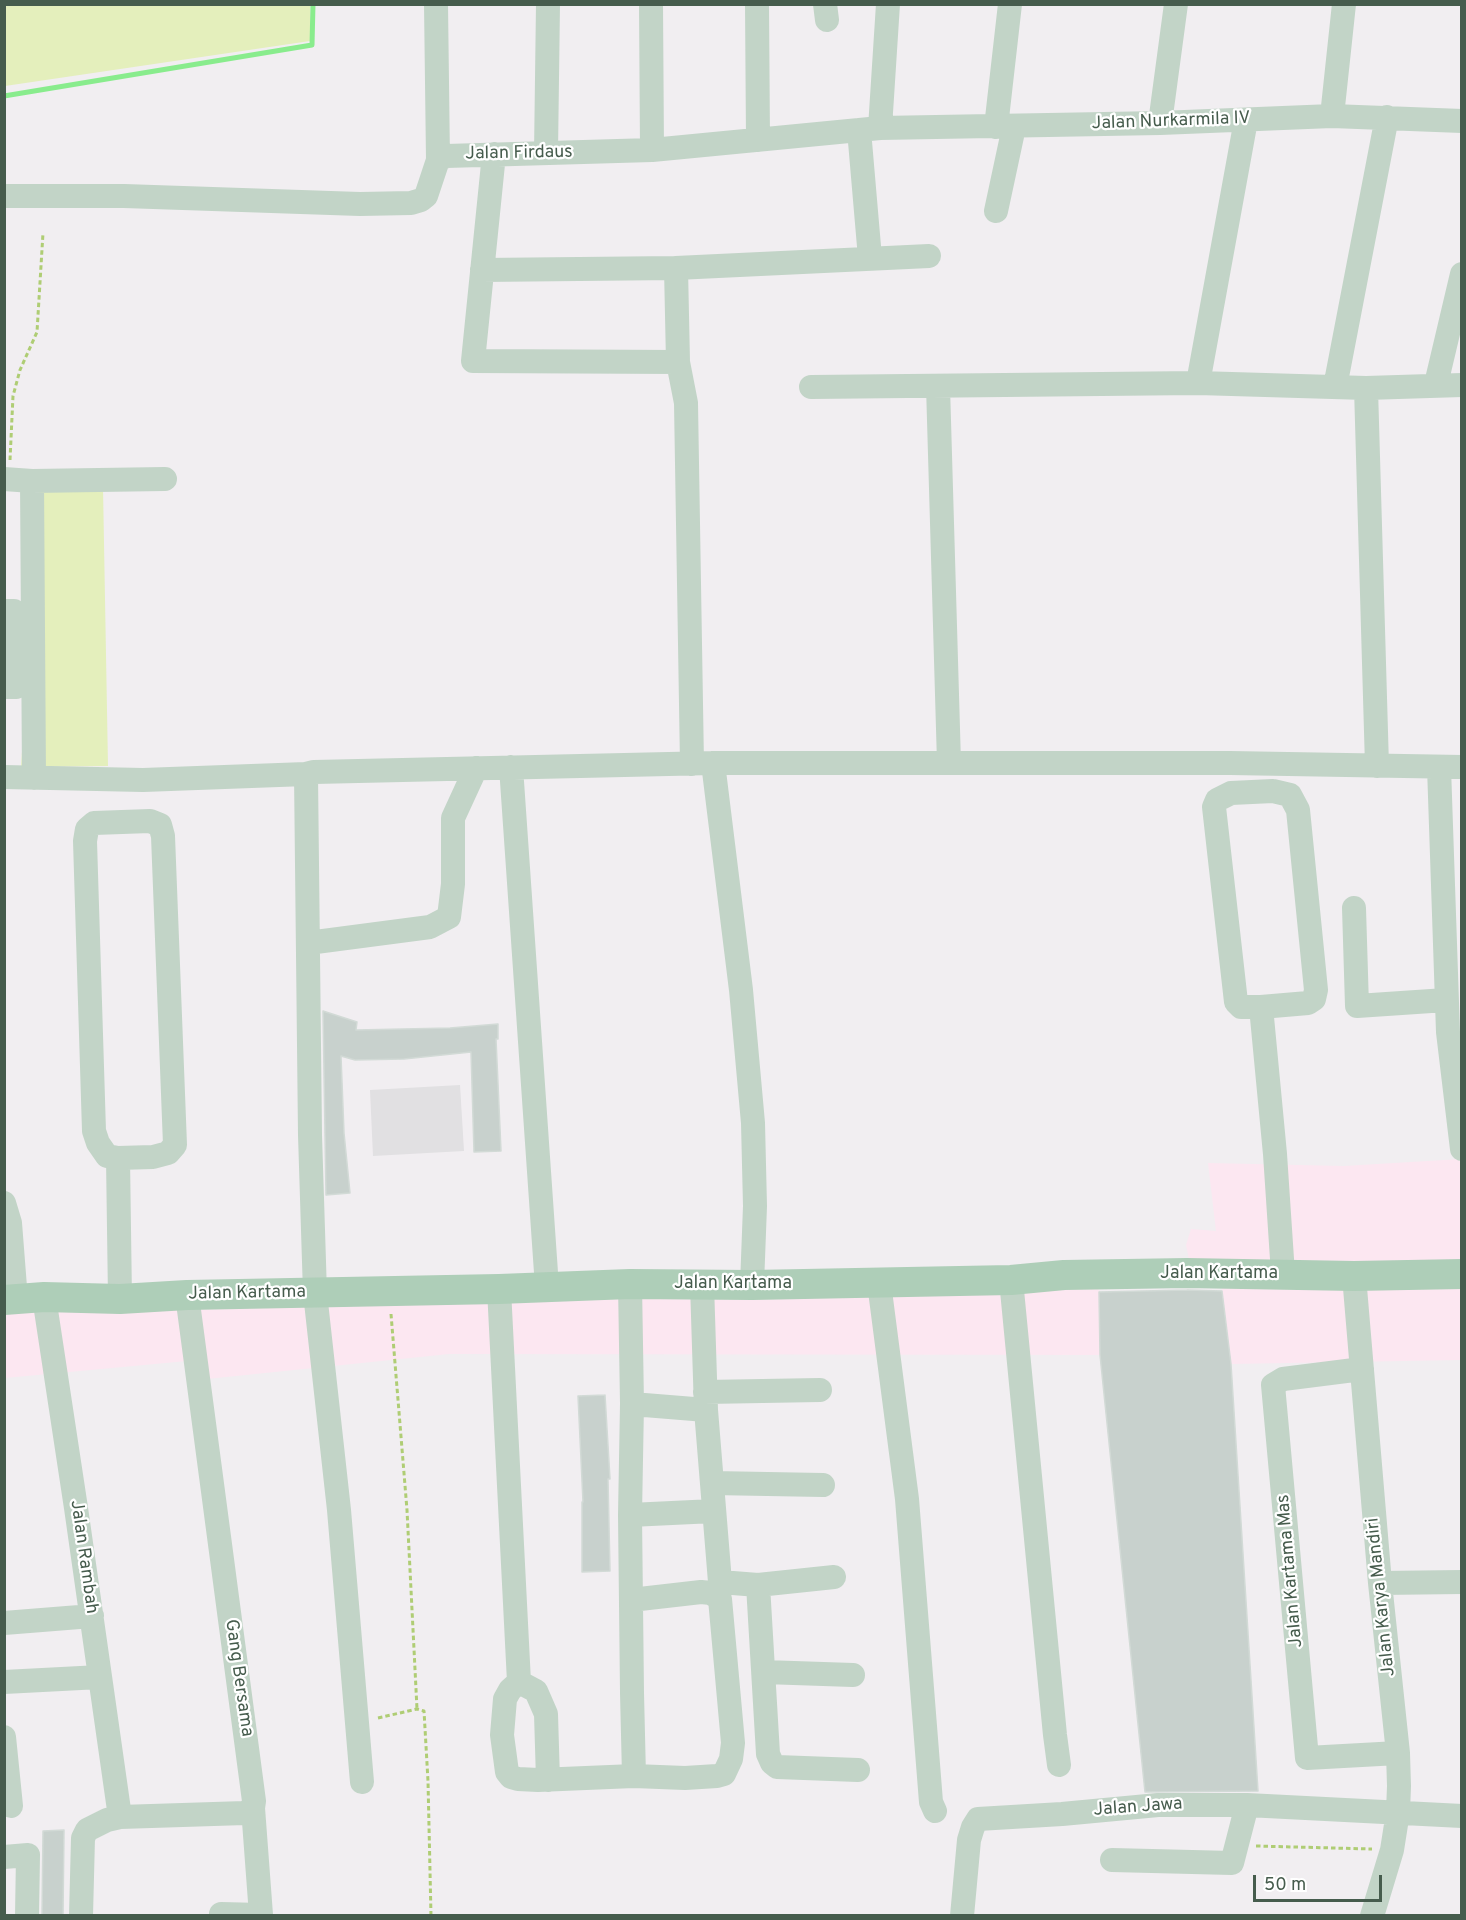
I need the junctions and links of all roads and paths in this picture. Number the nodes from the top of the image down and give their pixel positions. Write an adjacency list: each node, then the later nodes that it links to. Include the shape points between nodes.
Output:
1 (436, 4): 20 (street)
2 (548, 4): 18 (street)
3 (651, 4): 17 (street)
4 (757, 4): 16 (street)
5 (888, 4): 15 (street)
6 (1010, 4): 14 (street)
7 (1176, 4): 13 (street)
8 (1344, 4): 9 (street)
9 (1332, 116): 10 (street, Jalan Nurkarmila IV); 11 (street, Jalan Nurkarmila IV)
10 (1387, 117): 12 (street, Jalan Nurkarmila IV); 35 (street)
11 (1246, 120): 13 (street, Jalan Nurkarmila IV); 30 (street)
12 (1461, 121)
13 (1160, 123): 14 (street, Jalan Nurkarmila IV)
14 (1005, 127): 15 (street, Jalan Nurkarmila IV); 22 (street)
15 (870, 129): 16 (street, Jalan Firdaus); 25 (street)
16 (758, 140): 17 (street, Jalan Firdaus)
17 (652, 150): 18 (street, Jalan Firdaus)
18 (546, 153): 19 (street, Jalan Firdaus)
19 (494, 154): 20 (street, Jalan Firdaus, via 446,156); 27 (street)
20 (438, 160): 21 (street, via 426,196 411,203)
21 (4, 196)
22 (996, 211)
23 (43, 232): 38 (path, via 37,332 13,396 9,435)
24 (929, 256): 25 (street)
25 (870, 258): 26 (street)
26 (676, 268): 27 (street); 29 (street)
27 (482, 270): 29 (street, via 473,362)
28 (1461, 274): 31 (street)
29 (678, 362): 41 (street, via 686,403)
30 (1198, 383): 33 (street); 35 (street)
31 (1436, 384): 32 (street); 36 (street)
32 (1461, 385)
33 (938, 386): 34 (street); 42 (street)
34 (812, 387)
35 (1335, 387): 36 (street)
36 (1366, 387): 43 (street)
37 (165, 479): 38 (street)
38 (16, 480): 49 (street)
39 (4, 611): 40 (street, via 14,611 16,687)
40 (4, 687)
41 (703, 763): 42 (street); 44 (street); 64 (street, via 741,990 753,1123)
42 (949, 763): 43 (street)
43 (1377, 766): 45 (street)
44 (511, 767): 46 (street); 65 (street)
45 (1450, 767): 52 (street)
46 (477, 768): 47 (street); 51 (street, via 453,818 453,884 448,917 430,927)
47 (306, 774): 49 (street, via 143,780); 51 (street)
48 (4, 777): 49 (street)
49 (33, 778)
50 (1354, 908): 52 (street, via 1357,1006)
51 (308, 943): 68 (street)
52 (1446, 1000): 54 (street)
53 (1261, 1007): 53 (street, via 1236,1002 1214,807 1217,800 1231,793 1273,791 1290,795 1298,810 1316,990 1314,999 1308,1003); 57 (street)
54 (1461, 1149)
55 (118, 1158): 55 (street, via 108,1156 94,1131 85,841 87,829 94,822 150,821 160,825 164,836 175,1145 168,1153 153,1157); 71 (street)
56 (4, 1203): 70 (street, Jalan Rambah)
57 (1283, 1274): 59 (main road, Jalan Kartama); 60 (main road, Jalan Kartama, via 1064,1275)
58 (1461, 1274): 59 (main road, Jalan Kartama)
59 (1354, 1276): 72 (street, Jalan Karya Mandiri)
60 (1011, 1280): 61 (main road, Jalan Kartama); 96 (street)
61 (879, 1283): 64 (main road, Jalan Kartama); 104 (street, via 907,1499 931,1802)
62 (630, 1284): 63 (main road, Jalan Kartama); 65 (main road, Jalan Kartama); 75 (street)
63 (702, 1284): 64 (main road, Jalan Kartama); 74 (street)
64 (752, 1285)
65 (547, 1287): 66 (main road, Jalan Kartama)
66 (499, 1289): 67 (main road, Jalan Kartama); 90 (street)
67 (389, 1292): 68 (main road, Jalan Kartama); 92 (path, via 407,1510)
68 (315, 1293): 69 (main road, Jalan Kartama); 100 (street, via 339,1510)
69 (187, 1294): 71 (main road, Jalan Kartama); 103 (street, Gang Bersama, via 250,1761)
70 (21, 1299): 71 (main road, Jalan Kartama); 85 (street, Jalan Rambah)
71 (120, 1299)
72 (1362, 1369): 82 (street, Jalan Karya Mandiri); 95 (street, Jalan Kartama Mas, via 1283,1379 1273,1385 1307,1758)
73 (820, 1390): 74 (street)
74 (705, 1401): 75 (street); 76 (street)
75 (632, 1404): 79 (street)
76 (712, 1483): 77 (street); 78 (street)
77 (823, 1485)
78 (714, 1511): 79 (street); 83 (street, via 720,1582)
79 (630, 1515): 84 (street)
80 (834, 1577): 83 (street)
81 (1461, 1582): 82 (street)
82 (1380, 1583): 95 (street, Jalan Karya Mandiri)
83 (758, 1585): 87 (street)
84 (631, 1600): 98 (street); 98 (street, via 701,1593 711,1593 720,1599 733,1743 724,1774)
85 (92, 1616): 86 (street); 89 (street, Jalan Rambah)
86 (4, 1623)
87 (764, 1672): 88 (street); 97 (street, via 768,1754 772,1763 777,1767)
88 (853, 1675)
89 (100, 1677): 91 (street); 107 (street, Jalan Rambah)
90 (519, 1682): 99 (street, via 536,1691 546,1714); 99 (street, via 505,1699 502,1735 507,1772 518,1779)
91 (4, 1683)
92 (417, 1709): 93 (path); 115 (path, via 424,1711 426,1717)
93 (378, 1718)
94 (4, 1737): 102 (street)
95 (1398, 1753): 105 (street, Jalan Karya Mandiri)
96 (1059, 1765)
97 (858, 1770)
98 (634, 1776): 99 (street)
99 (548, 1780)
100 (362, 1782)
101 (1247, 1805): 105 (street, Jalan Jawa); 108 (street); 116 (street, Jalan Jawa, via 1158,1805 978,1819 969,1840)
102 (11, 1806)
103 (253, 1808): 107 (street, via 245,1813); 114 (street, Gang Bersama, via 261,1915)
104 (935, 1811)
105 (1398, 1812): 106 (street, Jalan Jawa); 109 (street, Jalan Karya Mandiri)
106 (1461, 1816)
107 (120, 1817): 113 (street, via 94,1826 83,1838)
108 (1236, 1845): 109 (path); 111 (street, via 1232,1863)
109 (1392, 1850): 117 (street, Jalan Karya Mandiri)
110 (4, 1857): 112 (street, via 28,1855)
111 (1112, 1860)
112 (27, 1916)
113 (81, 1916)
114 (221, 1916)
115 (431, 1916)
116 (962, 1916)
117 (1372, 1916)

